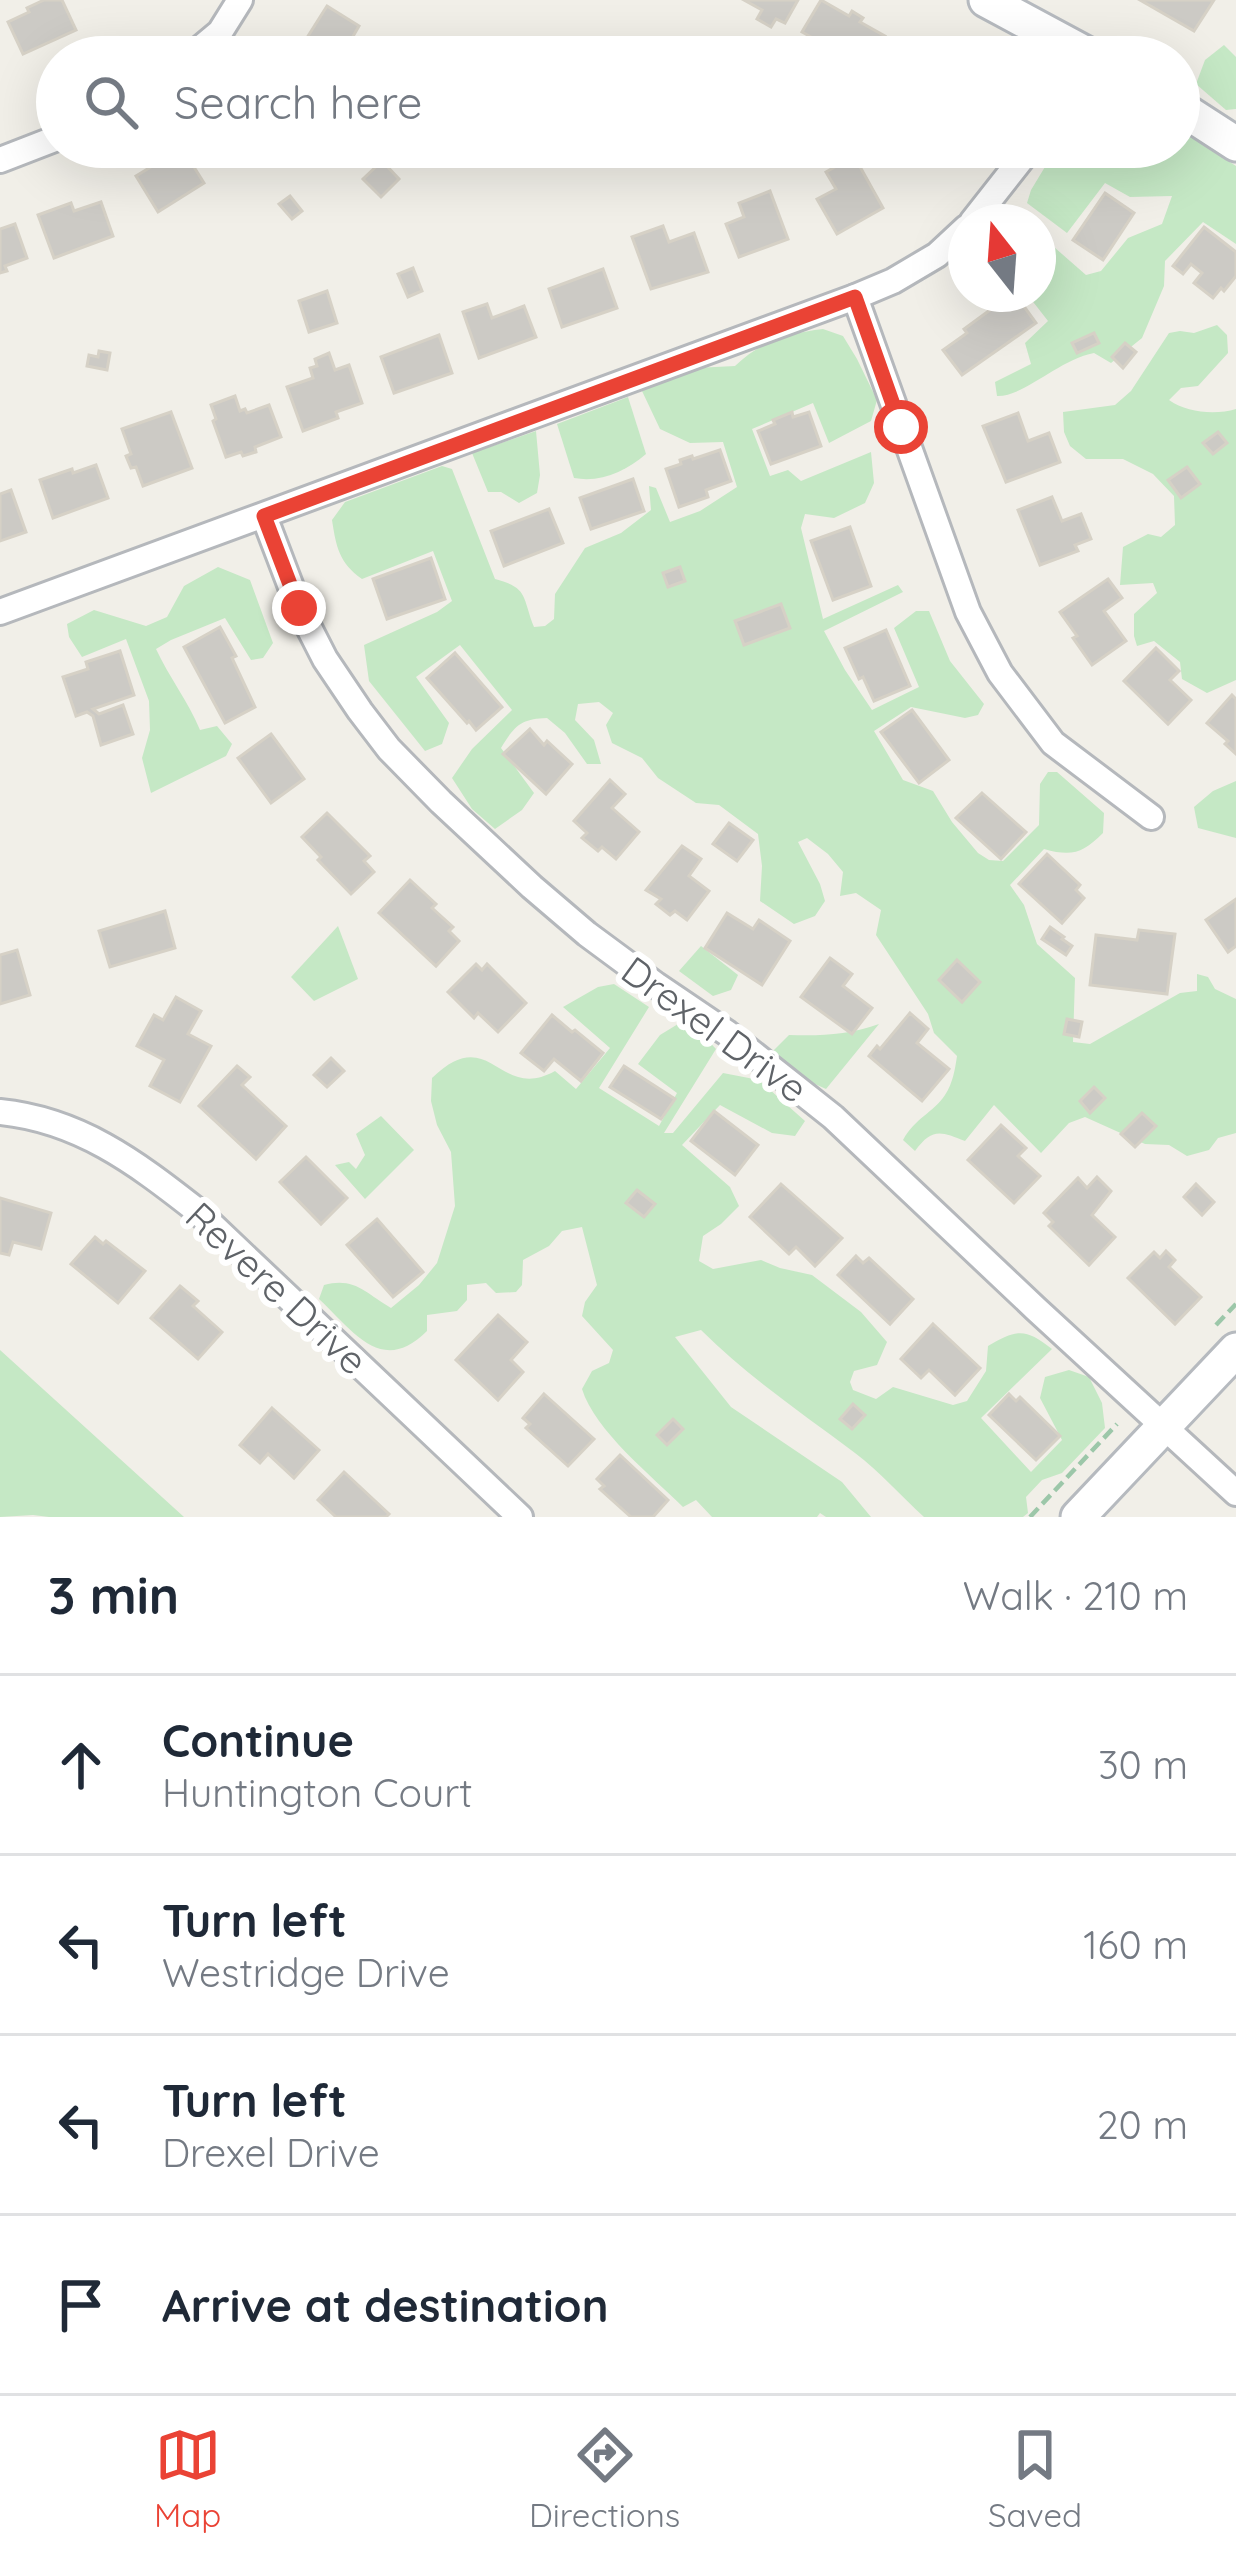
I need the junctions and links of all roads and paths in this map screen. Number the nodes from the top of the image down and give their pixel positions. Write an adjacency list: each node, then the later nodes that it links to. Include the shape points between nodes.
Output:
1 (240, 0): 3 (street)
2 (986, 0): 4 (street)
3 (215, 36)
4 (1052, 36)
5 (1200, 121): 6 (street)
6 (1236, 144)
7 (36, 146): 8 (street)
8 (0, 160)
9 (1014, 168): 10 (street)
10 (986, 204)
11 (948, 245): 12 (street)
12 (855, 297): 13 (street); 15 (street, via 968,612 1000,673 1053,742)
13 (264, 516): 14 (street); 19 (street, Drexel Drive, via 325,659 389,748 441,802 587,934 833,1117)
14 (0, 612)
15 (1151, 817)
16 (0, 1112): 21 (street, Revere Drive, via 105,1144 139,1165)
17 (1236, 1350): 19 (street)
18 (1117, 1424): 22 (path)
19 (1165, 1426): 20 (street, Drexel Drive); 23 (street)
20 (1236, 1492)
21 (520, 1517)
22 (1030, 1517)
23 (1078, 1517)

